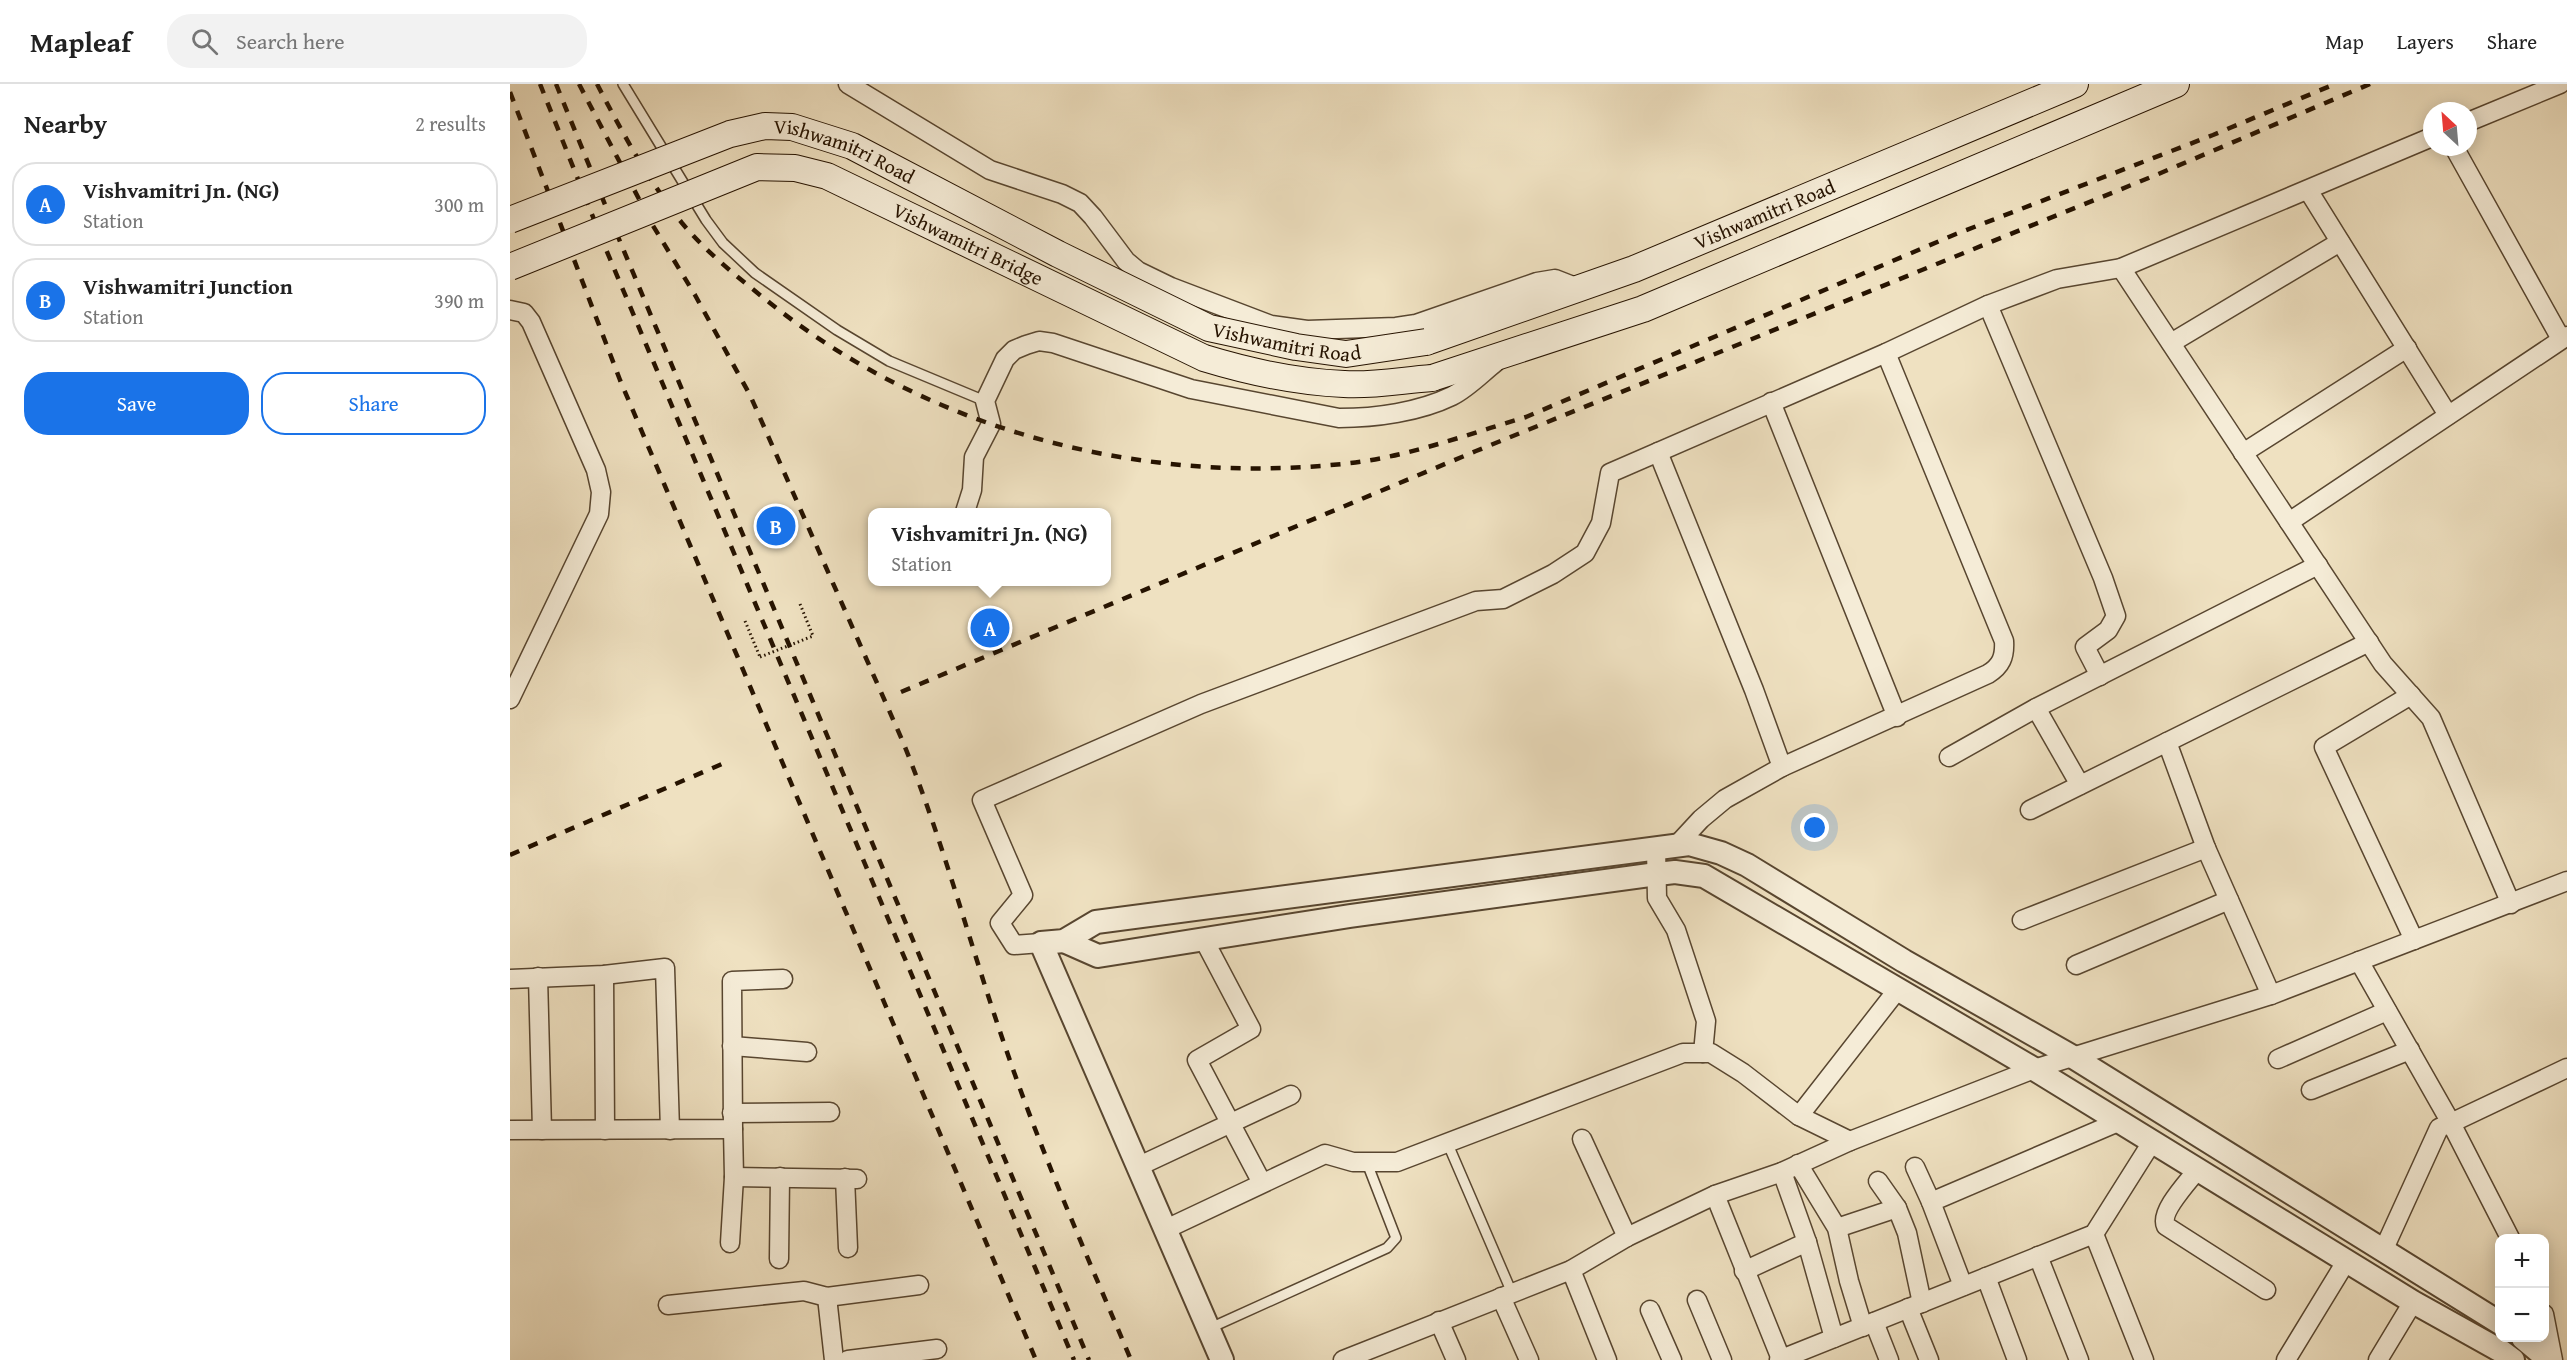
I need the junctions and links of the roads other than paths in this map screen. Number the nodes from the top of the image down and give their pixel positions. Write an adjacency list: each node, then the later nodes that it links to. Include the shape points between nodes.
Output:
1 (623, 84): 23 (lane, via 706,220 723,243 755,273 837,330 889,360)
2 (848, 84): 14 (street, via 990,170 1080,203 1138,271 1271,325 1307,330 1396,327 1416,324 1537,282 1555,279)
3 (2075, 84): 14 (main road, Vishwamitri Road, via 1645,264)
4 (2176, 84): 20 (main road, Vishwamitri Road, via 1643,309)
5 (2560, 84): 6 (street)
6 (2477, 118)
7 (2423, 141): 9 (street)
8 (2459, 156): 17 (street)
9 (2308, 190): 11 (street); 13 (street)
10 (510, 220): 14 (main road, Vishwamitri Road, bridge, via 730,134 765,126 792,127 852,146 1209,328 1296,347 1346,354 1425,342)
11 (2340, 242): 18 (street); 19 (street)
12 (510, 267): 22 (main road, Vishwamitri Bridge, bridge, via 757,167 795,168 828,176 1204,358 1252,373 1315,382 1347,384)
13 (2121, 268): 15 (street, via 2057,279); 18 (street)
14 (1578, 288)
15 (1988, 305): 21 (street); 32 (street, via 2116,616 2108,630 2085,647)
16 (510, 310): 34 (street, via 524,313 531,322 596,470 601,492 599,514)
17 (2564, 337): 25 (street)
18 (2171, 343): 27 (street)
19 (2407, 348): 25 (street); 27 (street)
20 (1510, 352): 22 (main road, Vishwamitri Road); 23 (street, via 1453,395 1418,408 1363,418 1339,418 1191,389 1039,341 1014,350 1005,359)
21 (1886, 353): 24 (street); 36 (street, via 2004,641 2001,663 1988,674)
22 (1432, 378)
23 (985, 401): 28 (street, via 991,424 974,457)
24 (1771, 402): 26 (street); 36 (street)
25 (2448, 415): 29 (street)
26 (1658, 452): 39 (street); 52 (street, via 1610,472 1601,523 1585,553 1553,574 1503,599 1476,601 1201,704 982,800 1023,895 1000,923 1014,945)
27 (2243, 453): 29 (street)
28 (967, 508)
29 (2289, 522): 30 (street)
30 (2318, 565): 31 (street); 32 (street)
31 (2368, 642): 33 (street); 37 (street)
32 (2100, 676): 35 (street)
33 (2411, 695): 47 (street, via 2431,718); 50 (street, via 2325,747)
34 (510, 699)
35 (2036, 708): 38 (street); 40 (street)
36 (1897, 717): 39 (street)
37 (2167, 742): 40 (street); 43 (street)
38 (1949, 757)
39 (1782, 767): 42 (street, via 1725,799)
40 (2080, 785): 41 (street)
41 (2030, 810)
42 (1666, 847): 44 (street); 51 (street, via 1096,922); 66 (street, via 1705,847 1747,865 1904,961)
43 (2206, 848): 46 (street); 48 (street)
44 (1657, 874): 49 (street); 59 (street, via 1688,873 1715,881); 65 (street, via 1657,898 1676,930 1706,1021)
45 (2567, 881): 47 (street)
46 (2229, 900): 54 (street); 60 (street)
47 (2511, 904): 50 (street)
48 (2022, 920)
49 (1203, 938): 51 (street, via 1098,956); 75 (street, via 1251,1029 1197,1060)
50 (2414, 940): 53 (street)
51 (1064, 941): 52 (street)
52 (1041, 943): 87 (street)
53 (2359, 961): 60 (street); 61 (street)
54 (2076, 965)
55 (604, 975): 56 (street); 80 (street); 81 (street, via 665,968)
56 (538, 977): 57 (street); 79 (street)
57 (510, 979)
58 (783, 979): 62 (street, via 732,981)
59 (1898, 989): 69 (street); 73 (street)
60 (2271, 995): 66 (street)
61 (2387, 1011): 63 (street); 67 (street)
62 (732, 1046): 64 (street); 74 (street)
63 (2410, 1050): 70 (street); 77 (street)
64 (807, 1052)
65 (1703, 1053): 73 (street, via 1711,1053 1743,1073); 85 (street, via 1683,1053 1646,1066)
66 (2073, 1057): 69 (street); 106 (street)
67 (2278, 1059)
68 (2567, 1068): 77 (street)
69 (2034, 1069): 76 (street); 83 (street)
70 (2312, 1090)
71 (1290, 1095): 75 (street)
72 (830, 1112): 74 (street)
73 (1799, 1116): 83 (street)
74 (733, 1121): 81 (street); 91 (street)
75 (1229, 1122): 87 (street); 94 (street)
76 (2118, 1122): 84 (street); 96 (street)
77 (2451, 1123): 101 (street); 106 (street, via 2439,1128)
78 (510, 1130): 79 (street)
79 (542, 1130): 80 (street)
80 (605, 1130): 81 (street)
81 (670, 1130)
82 (1582, 1139): 102 (street)
83 (1850, 1141): 89 (street)
84 (2152, 1142): 90 (street); 100 (street)
85 (1447, 1143): 86 (street, via 1397,1162); 116 (lane)
86 (1367, 1163): 94 (street, via 1325,1154); 126 (lane, via 1396,1238 1387,1248)
87 (1137, 1167): 99 (street)
88 (1915, 1167): 96 (street)
89 (1790, 1168): 95 (street); 98 (street); 103 (street)
90 (2198, 1169): 109 (street); 115 (street, via 2165,1212 2163,1221)
91 (734, 1177): 92 (street); 104 (street)
92 (780, 1177): 105 (street, via 851,1179); 108 (street)
93 (1878, 1181): 97 (street)
94 (1262, 1184): 99 (street)
95 (1715, 1195): 102 (street); 111 (street)
96 (1931, 1202): 114 (street)
97 (1897, 1208): 98 (street); 121 (street, via 1907,1233)
98 (1837, 1228): 125 (street, via 1849,1281)
99 (1164, 1230): 126 (street)
100 (2094, 1234): 107 (street); 146 (street)
101 (2507, 1234)
102 (1628, 1237): 110 (street)
103 (1807, 1242): 111 (street); 127 (street)
104 (730, 1243)
105 (848, 1248)
106 (2383, 1251): 123 (street)
107 (2038, 1256): 112 (street); 145 (street)
108 (779, 1259)
109 (2347, 1260): 119 (street); 147 (street)
110 (1571, 1270): 116 (street); 138 (street)
111 (1744, 1271): 141 (street)
112 (1986, 1278): 114 (street); 144 (street)
113 (919, 1285): 117 (street)
114 (1963, 1286): 121 (street)
115 (2266, 1290)
116 (1507, 1295): 124 (street); 137 (street)
117 (827, 1297): 120 (street, via 804,1291); 132 (street)
118 (1697, 1300): 140 (street)
119 (2414, 1302): 148 (street); 149 (street)
120 (668, 1305)
121 (1915, 1306): 125 (street); 143 (street)
122 (1650, 1310): 139 (street)
123 (2495, 1321)
124 (1439, 1322): 131 (street); 136 (street)
125 (1868, 1324): 127 (street); 142 (street)
126 (1208, 1329): 134 (street)
127 (1834, 1338): 141 (street)
128 (2528, 1342): 150 (street)
129 (2548, 1342): 150 (street)
130 (938, 1349): 133 (street)
131 (1376, 1354): 135 (street)
132 (834, 1360)
133 (848, 1360)
134 (1222, 1360)
135 (1342, 1360)
136 (1456, 1360)
137 (1529, 1360)
138 (1607, 1360)
139 (1672, 1360)
140 (1722, 1360)
141 (1780, 1360)
142 (1889, 1360)
143 (1929, 1360)
144 (2017, 1360)
145 (2079, 1360)
146 (2144, 1360)
147 (2286, 1360)
148 (2378, 1360)
149 (2512, 1360)
150 (2551, 1360)

